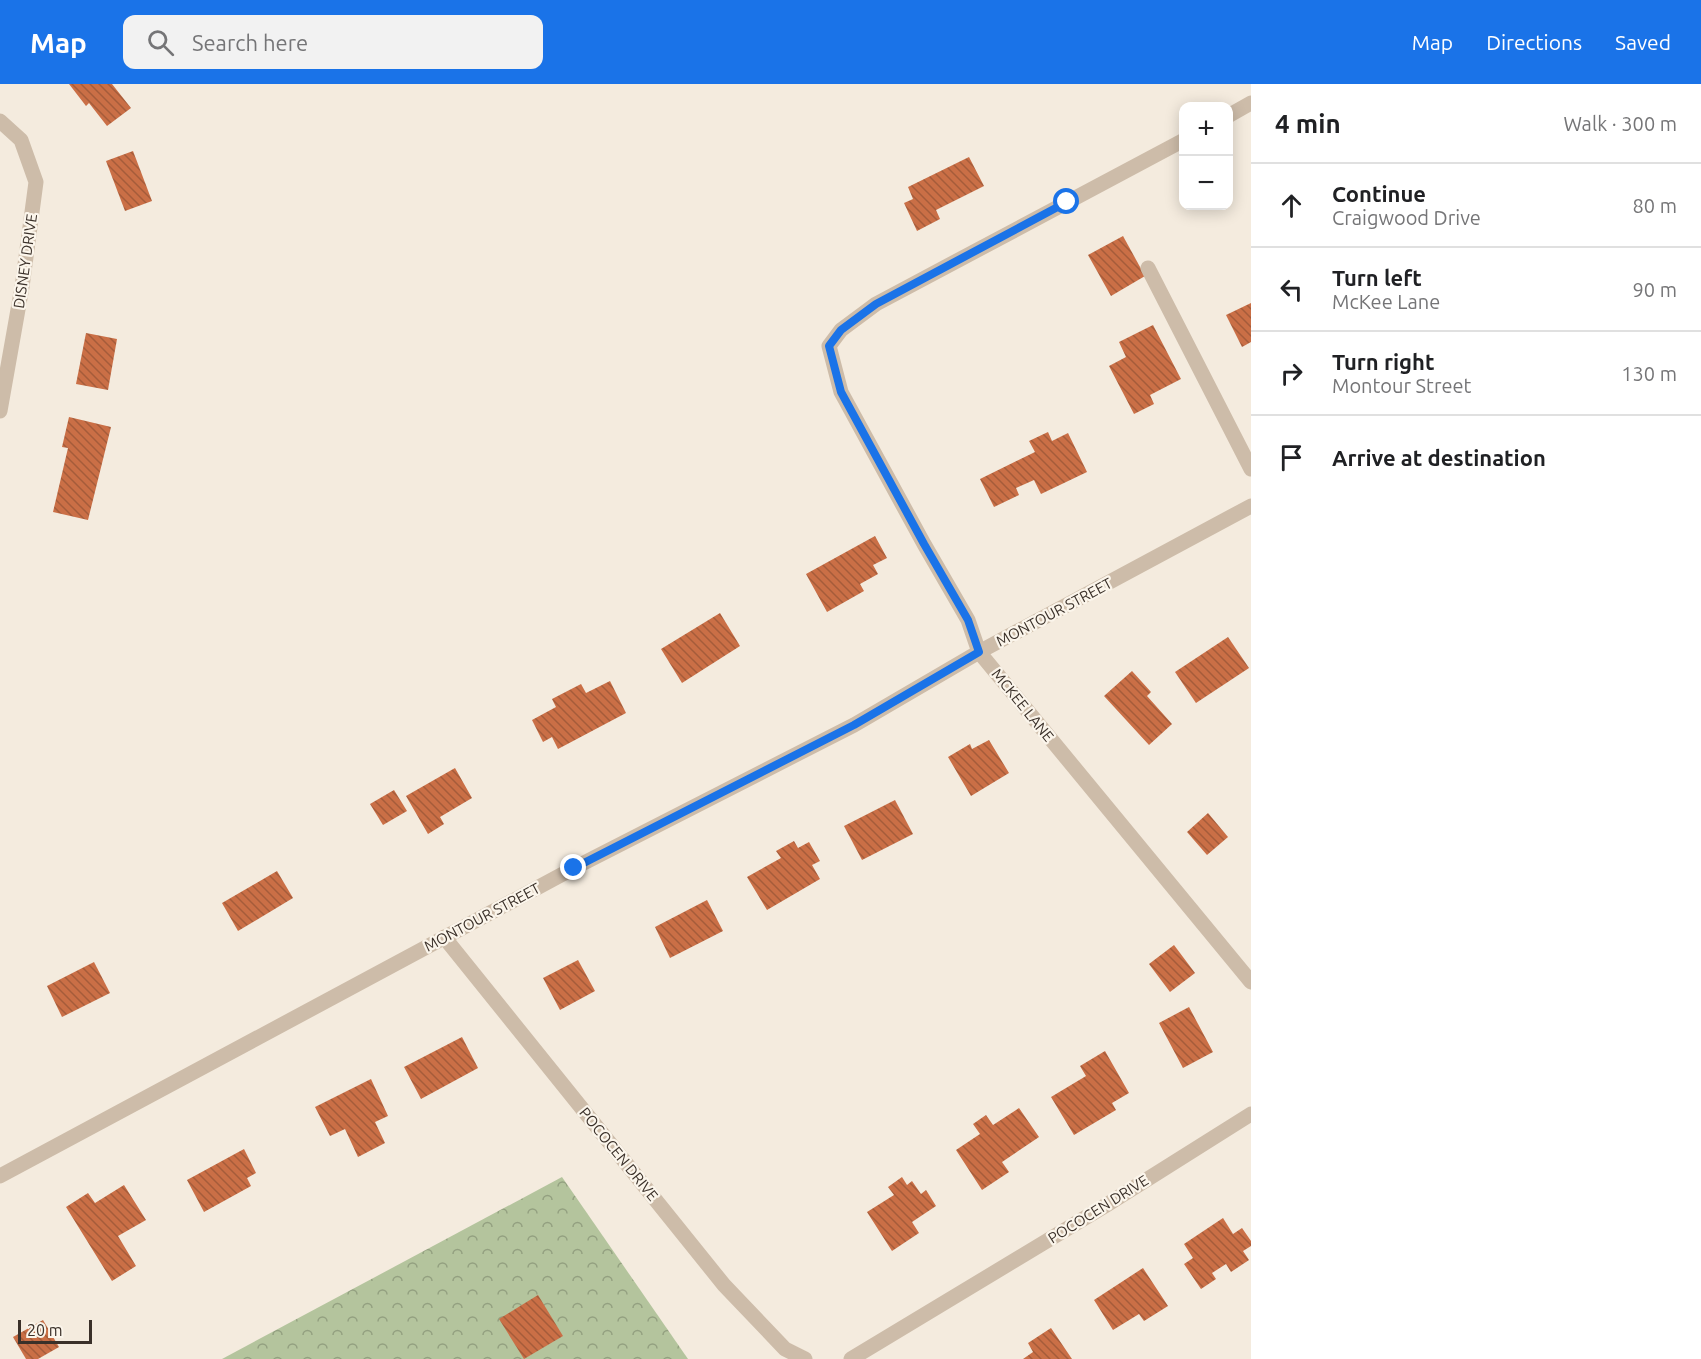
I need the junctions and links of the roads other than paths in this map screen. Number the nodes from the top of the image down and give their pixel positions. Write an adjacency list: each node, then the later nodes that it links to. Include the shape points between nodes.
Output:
1 (1251, 104): 2 (street)
2 (1233, 113)
3 (0, 121): 6 (street, DISNEY DRIVE, via 21,140 36,182)
4 (1179, 143): 9 (street, MCKEE LANE, via 876,304 841,330 829,346 841,392 968,620)
5 (1148, 268): 7 (street)
6 (0, 411)
7 (1251, 469)
8 (1251, 506): 9 (street, MONTOUR STREET)
9 (979, 652): 10 (street, MONTOUR STREET, via 854,725); 11 (street, MCKEE LANE)
10 (444, 937): 13 (street, MONTOUR STREET); 14 (street, POCOCEN DRIVE, via 724,1285 785,1349)
11 (1251, 982)
12 (1251, 1114): 15 (street, POCOCEN DRIVE)
13 (0, 1176)
14 (805, 1359)
15 (851, 1359)

